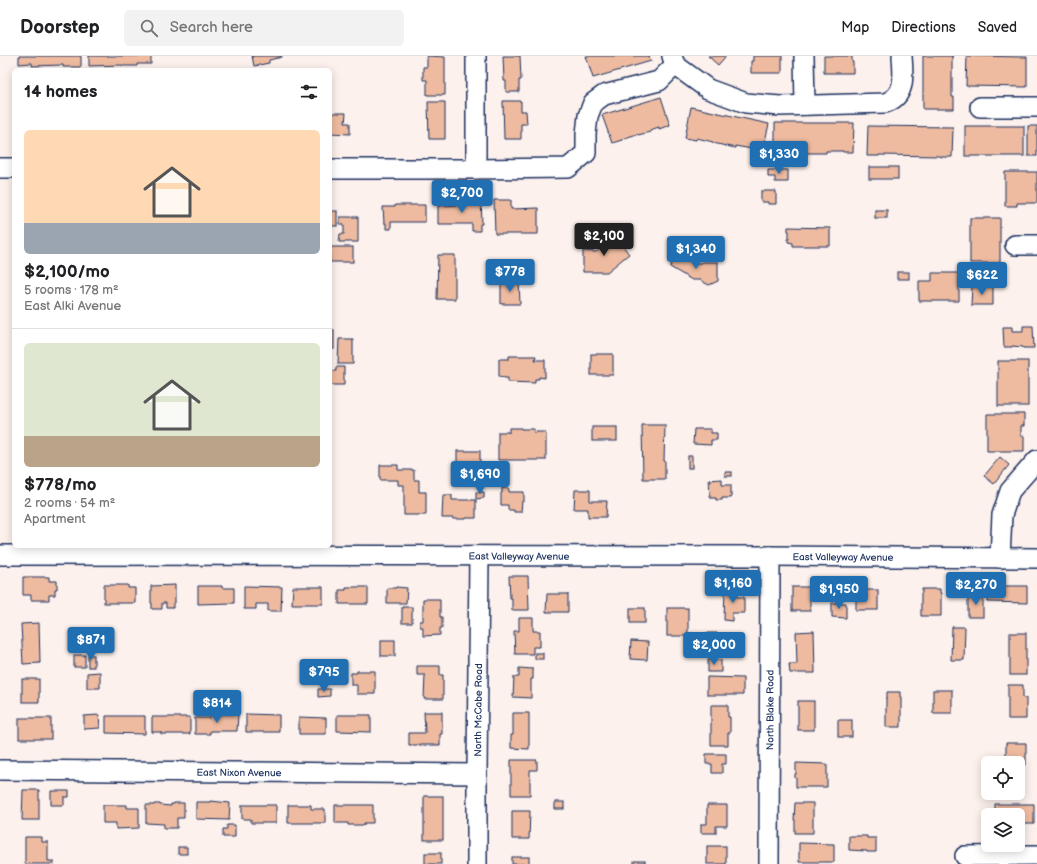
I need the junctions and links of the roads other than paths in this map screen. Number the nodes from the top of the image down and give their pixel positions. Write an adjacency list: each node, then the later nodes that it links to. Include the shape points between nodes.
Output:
1 (476, 56): 11 (street)
2 (804, 56): 5 (street)
3 (902, 56): 5 (street, via 901,90 890,101)
4 (674, 60): 5 (street, via 708,90 746,103); 11 (street, via 659,81 604,95 593,103 588,116 586,153 568,168)
5 (805, 105)
6 (980, 107): 7 (street)
7 (1037, 107)
8 (0, 168): 9 (street)
9 (12, 168)
10 (332, 169): 11 (street)
11 (476, 169)
12 (1015, 245): 13 (street)
13 (1037, 245)
14 (1037, 460): 18 (street, via 1010,491 1002,515)
15 (0, 555): 16 (street, East Valleyway Avenue)
16 (480, 556): 17 (street, East Valleyway Avenue); 21 (street, North McCabe Road)
17 (770, 556): 18 (street, East Valleyway Avenue); 25 (street, North Blake Road)
18 (1000, 558): 19 (street, East Valleyway Avenue)
19 (1037, 558)
20 (0, 770): 21 (street, East Nixon Avenue)
21 (477, 774): 24 (street, North McCabe Road)
22 (1037, 855): 23 (street)
23 (965, 856)
24 (477, 864)
25 (769, 864)

